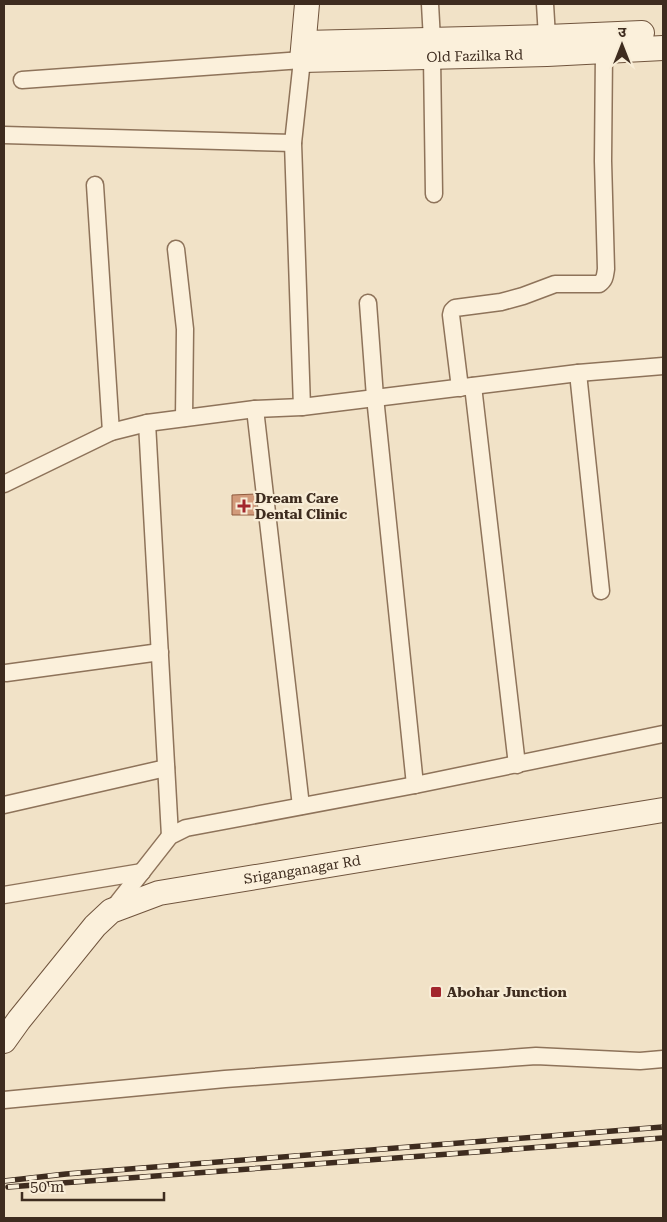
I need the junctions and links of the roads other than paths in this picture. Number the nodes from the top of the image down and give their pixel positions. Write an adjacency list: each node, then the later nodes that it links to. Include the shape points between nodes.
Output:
1 (307, 4): 9 (main road)
2 (430, 4): 6 (street)
3 (545, 4): 5 (street)
4 (663, 32): 5 (main road, Old Fazilka Rd)
5 (533, 43): 6 (main road, Old Fazilka Rd); 8 (main road, Old Fazilka Rd)
6 (432, 48): 9 (main road, Old Fazilka Rd); 14 (street)
7 (663, 48): 8 (main road, Old Fazilka Rd)
8 (604, 51): 19 (street, via 605,276 599,284 555,284 501,302 455,308 451,315)
9 (303, 52): 10 (street); 12 (street)
10 (22, 80)
11 (4, 135): 12 (street)
12 (294, 142): 21 (street)
13 (95, 185): 25 (street)
14 (434, 194)
15 (176, 249): 23 (street, via 185,329)
16 (368, 303): 20 (street)
17 (663, 366): 18 (street)
18 (578, 373): 19 (street); 27 (street)
19 (466, 387): 20 (street); 31 (street)
20 (375, 397): 21 (street); 33 (street)
21 (302, 407): 22 (street)
22 (255, 409): 23 (street); 35 (street)
23 (184, 418): 24 (street)
24 (147, 422): 25 (street); 28 (street)
25 (111, 432): 26 (street)
26 (4, 484)
27 (601, 591)
28 (160, 652): 29 (street); 32 (street)
29 (6, 673)
30 (663, 734): 31 (street)
31 (516, 765): 33 (street)
32 (166, 768): 34 (street); 37 (street)
33 (415, 785): 35 (street)
34 (4, 805)
35 (301, 806): 37 (street, via 186,828)
36 (663, 810): 40 (main road, Sriganganagar Rd, via 159,893)
37 (170, 836): 38 (street)
38 (142, 872): 39 (street); 40 (street)
39 (4, 895)
40 (111, 911): 41 (main road, Sriganganagar Rd)
41 (11, 1020): 42 (main road, Sriganganagar Rd)
42 (4, 1041)
43 (663, 1059): 44 (street, via 640,1061 536,1056 225,1079)
44 (4, 1100)

